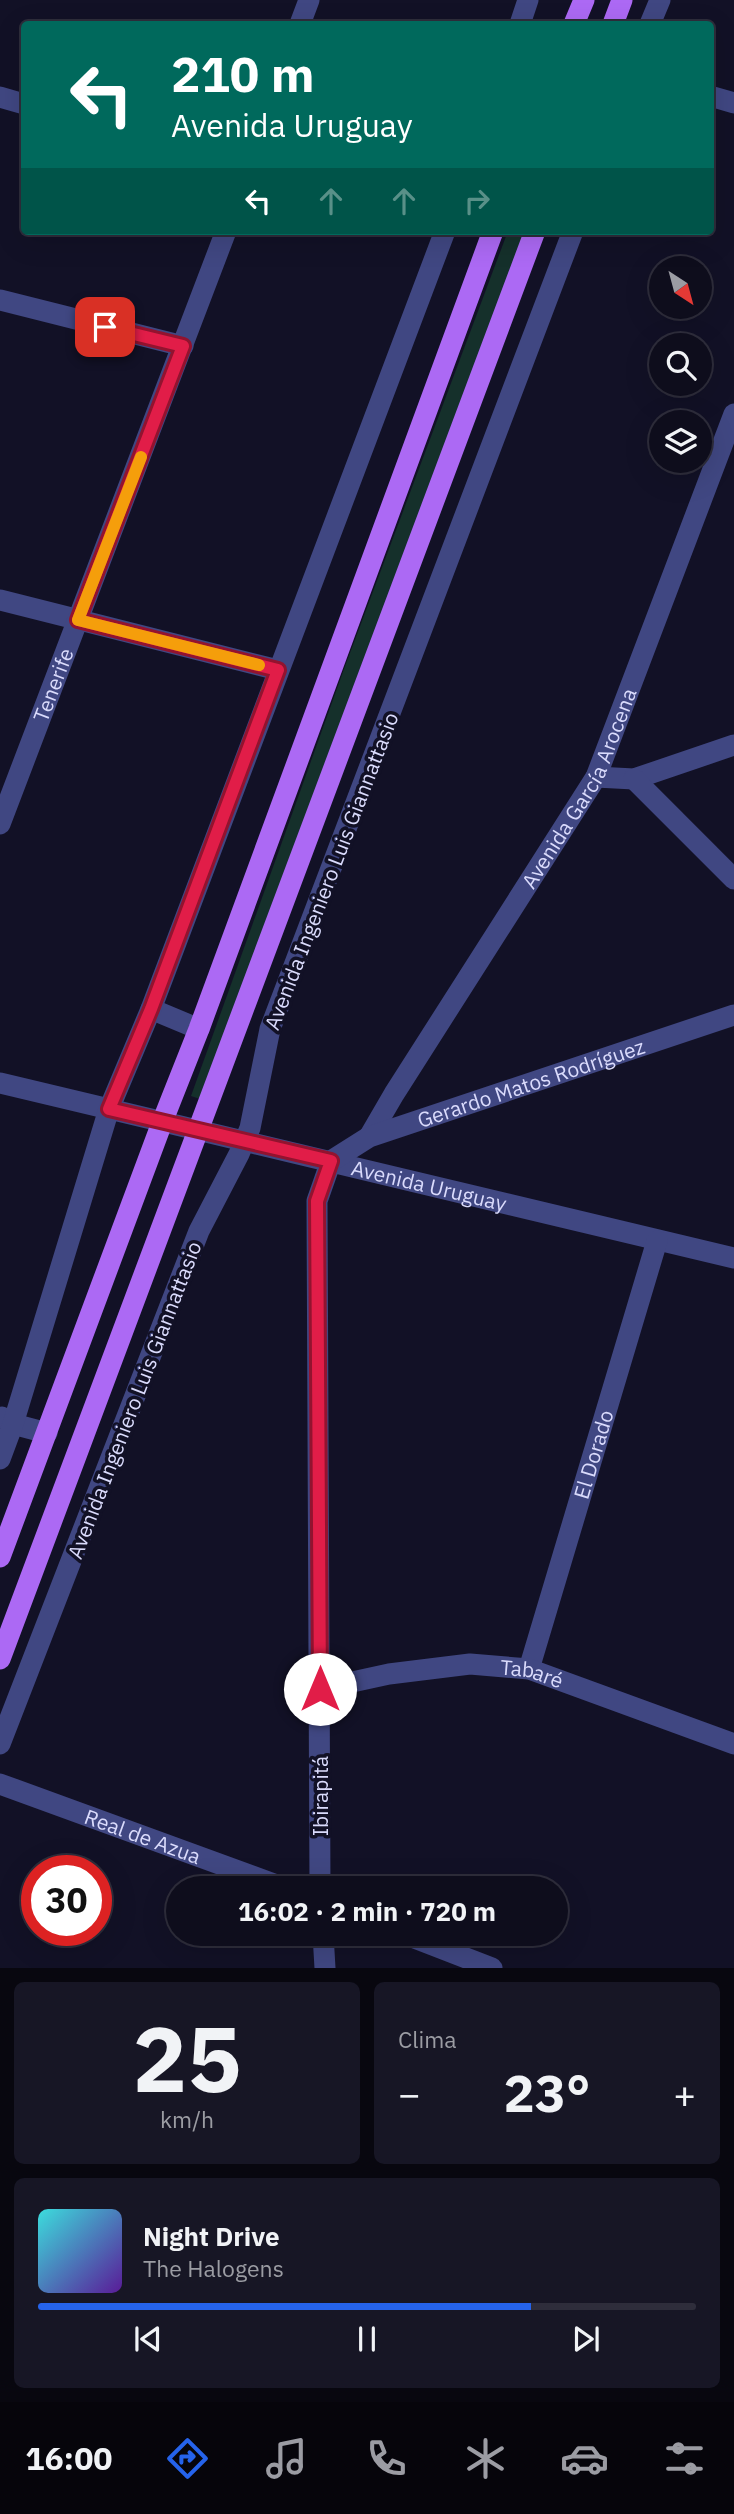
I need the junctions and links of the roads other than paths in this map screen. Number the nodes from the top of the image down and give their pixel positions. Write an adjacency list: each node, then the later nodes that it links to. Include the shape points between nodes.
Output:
1 (309, 0): 6 (street)
2 (528, 0): 7 (street)
3 (584, 0): 8 (main road)
4 (622, 0): 9 (main road)
5 (660, 0): 10 (street)
6 (301, 21)
7 (521, 21)
8 (575, 21)
9 (614, 21)
10 (651, 21)
11 (0, 97): 13 (street)
12 (714, 97): 14 (street)
13 (21, 103)
14 (734, 103)
15 (225, 235): 21 (street, Tenerife)
16 (443, 235): 26 (street)
17 (492, 235): 34 (main road)
18 (534, 235): 38 (main road, Avenida Ingeniero Luis Giannattasio)
19 (571, 235): 40 (street, Avenida Ingeniero Luis Giannattasio, via 270,1029)
20 (0, 300): 21 (street)
21 (183, 346): 25 (street, Tenerife)
22 (734, 414): 23 (street, Avenida García Arocena)
23 (727, 449): 28 (street, Avenida García Arocena)
24 (0, 600): 25 (street)
25 (78, 620): 26 (street); 30 (street, Tenerife)
26 (278, 670): 32 (street)
27 (734, 745): 29 (street)
28 (596, 777): 29 (street); 39 (street, Avenida García Arocena)
29 (634, 779): 31 (street)
30 (0, 824)
31 (734, 880)
32 (151, 1009): 34 (street); 36 (street)
33 (734, 1016): 39 (street, Gerardo Matos Rodríguez)
34 (199, 1029): 37 (main road)
35 (0, 1083): 36 (street, Avenida Uruguay)
36 (109, 1109): 37 (street, Avenida Uruguay); 44 (street)
37 (163, 1120): 38 (street, Avenida Uruguay); 45 (main road)
38 (198, 1129): 40 (street, Avenida Uruguay); 48 (main road, Avenida Ingeniero Luis Giannattasio)
39 (369, 1137): 41 (street, Gerardo Matos Rodríguez)
40 (245, 1141): 41 (street, Avenida Uruguay); 51 (street, Avenida Ingeniero Luis Giannattasio, via 199,1231)
41 (331, 1161): 42 (street, Avenida Uruguay); 50 (street, Ibirapitá, via 317,1201)
42 (657, 1241): 43 (street, Avenida Uruguay); 49 (street, El Dorado)
43 (734, 1258)
44 (7, 1420): 45 (street); 46 (street)
45 (47, 1433): 47 (main road)
46 (0, 1459)
47 (0, 1557)
48 (0, 1659)
49 (529, 1669): 50 (street, Tabaré, via 470,1664); 52 (street, Tabaré)
50 (320, 1689): 55 (street, Ibirapitá)
51 (0, 1744)
52 (734, 1744)
53 (0, 1784): 54 (street, Real de Azua)
54 (252, 1876)
55 (320, 1876)
56 (324, 1946): 58 (street)
57 (435, 1946): 59 (street)
58 (325, 1968)
59 (492, 1968)

